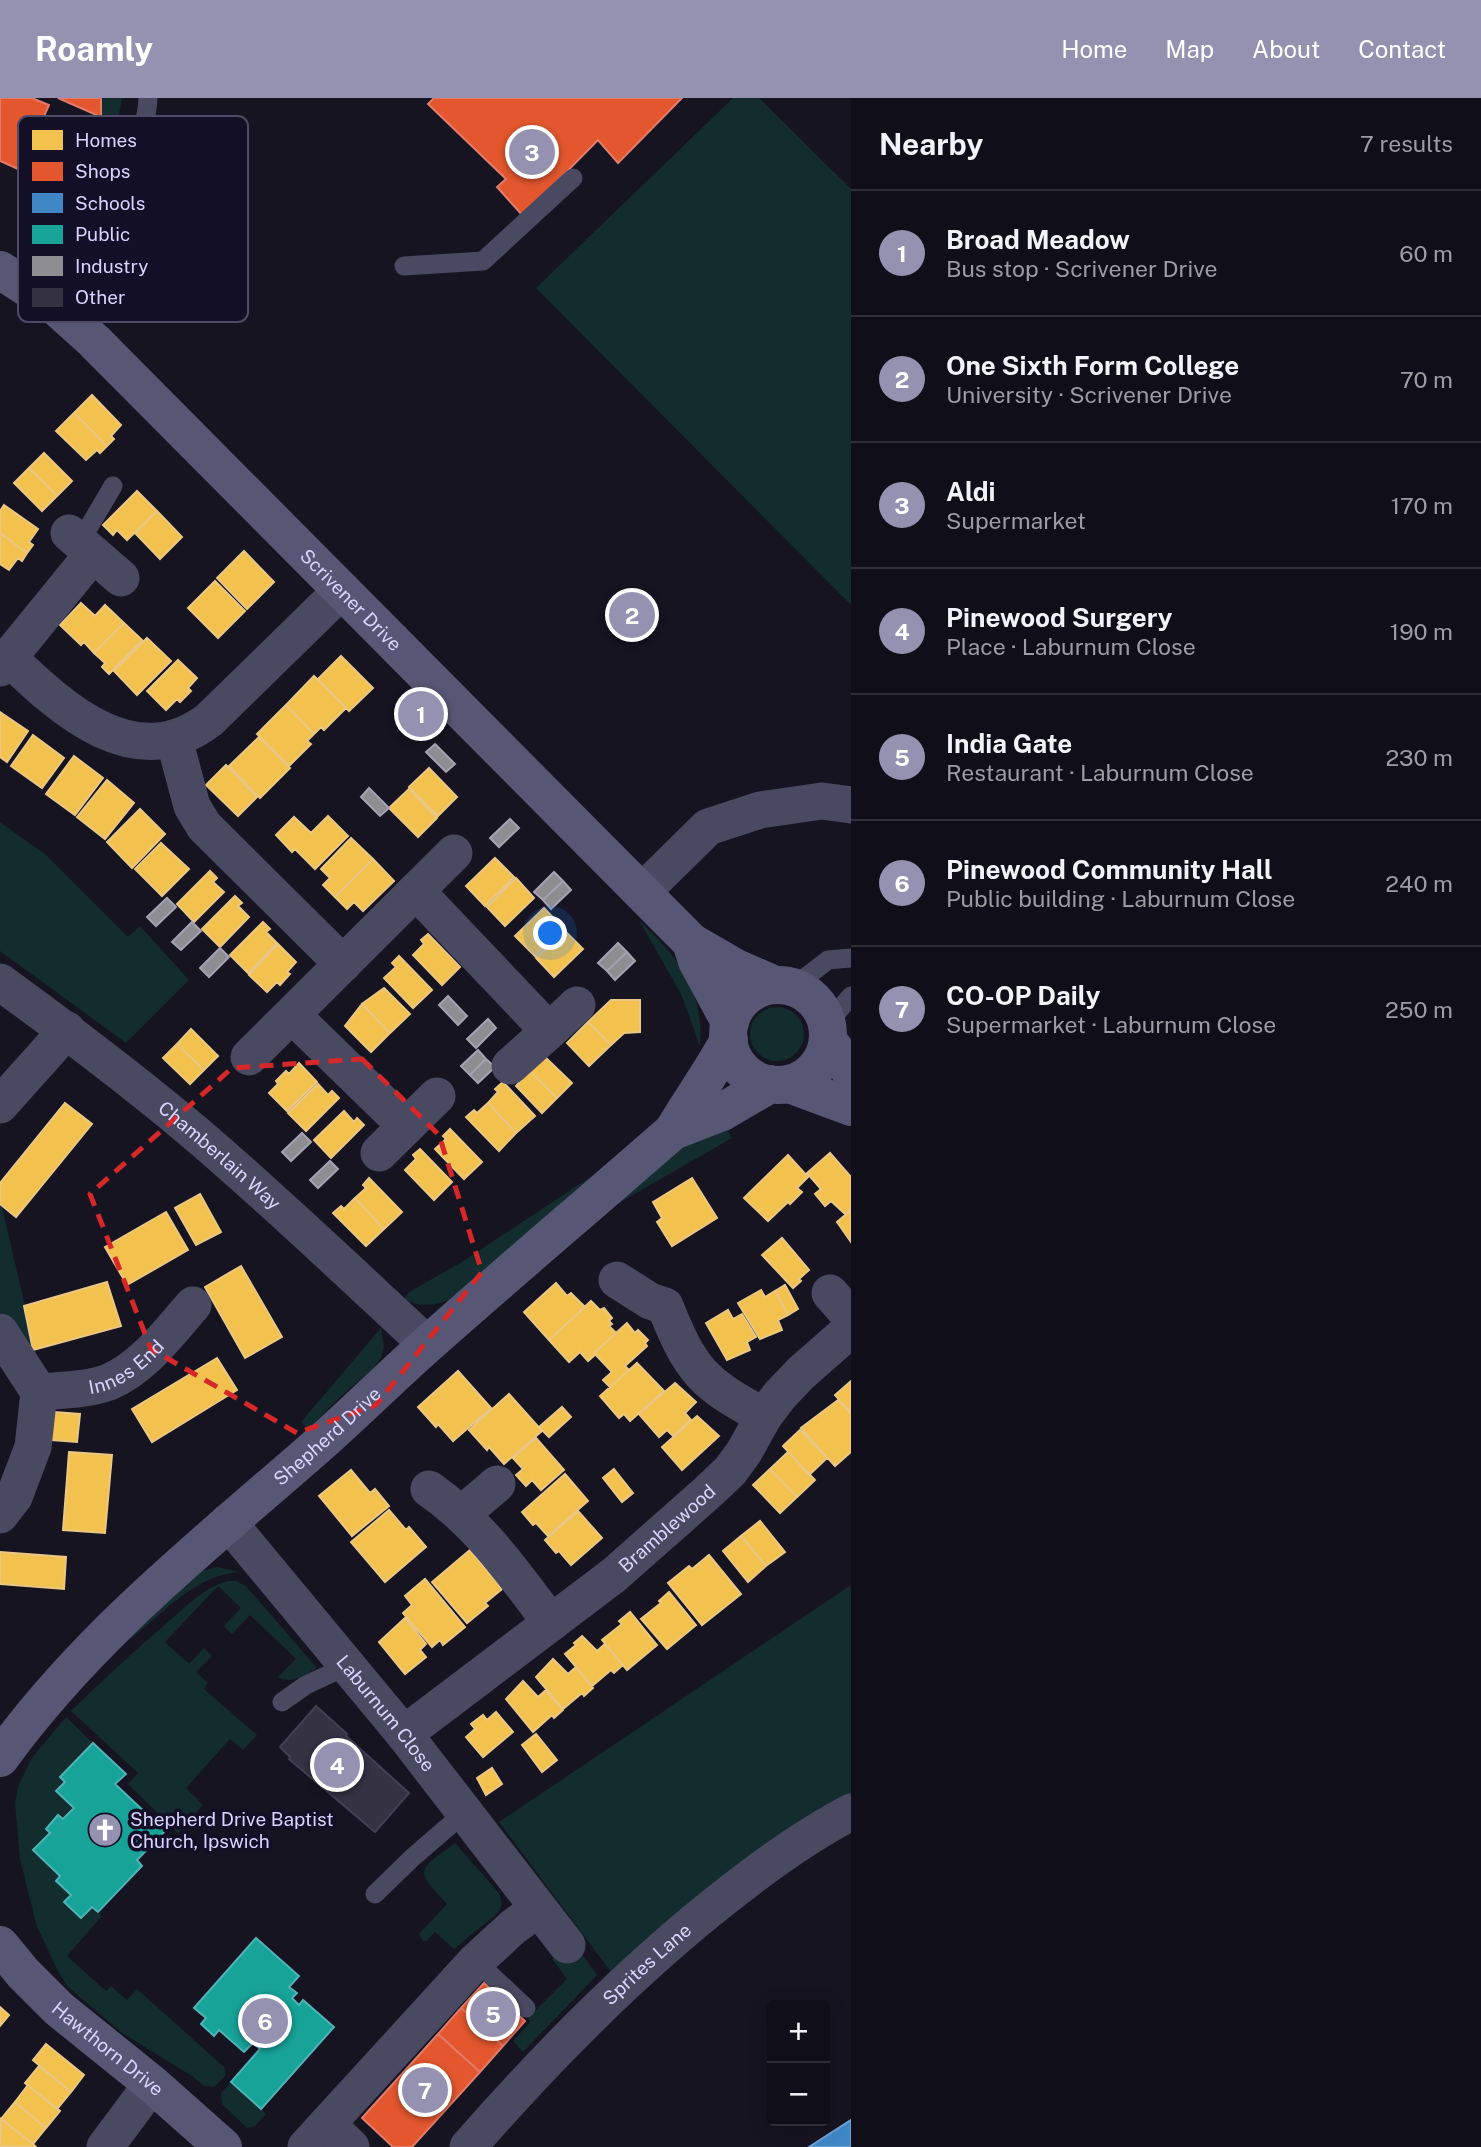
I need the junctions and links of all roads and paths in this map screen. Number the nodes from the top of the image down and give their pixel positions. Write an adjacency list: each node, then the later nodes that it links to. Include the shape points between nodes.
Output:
1 (148, 98): 2 (lane)
2 (145, 116)
3 (573, 178): 4 (lane, via 483,261)
4 (404, 266)
5 (0, 270): 6 (street, Scrivener Drive)
6 (18, 282)
7 (73, 322): 11 (street, Scrivener Drive)
8 (113, 486): 9 (lane)
9 (80, 543): 10 (street); 12 (street)
10 (121, 578)
11 (342, 590): 13 (street, via 209,720); 17 (street, Scrivener Drive)
12 (4, 663): 13 (street, via 110,734 153,743)
13 (174, 739): 20 (street, via 192,806 204,826)
14 (851, 805): 17 (street, via 822,801 760,810 708,827)
15 (454, 853): 16 (street)
16 (416, 891): 20 (street); 27 (street)
17 (642, 892): 18 (street, Scrivener Drive)
18 (691, 942): 22 (street, Scrivener Drive, via 736,968); 28 (street, Scrivener Drive)
19 (851, 958): 22 (lane, via 828,960)
20 (343, 964): 24 (street)
21 (0, 982): 26 (street, Chamberlain Way)
22 (784, 986): 25 (street, via 812,997); 28 (street, via 753,991 732,1014)
23 (578, 1005): 27 (street)
24 (292, 1015): 29 (street); 36 (street)
25 (836, 1020): 31 (street); 32 (street, via 816,1069 804,1078)
26 (67, 1030): 34 (street); 43 (street, Chamberlain Way, via 194,1133)
27 (549, 1031): 30 (street)
28 (729, 1031): 32 (street, via 734,1060 745,1072 758,1081); 37 (street, Shepherd Drive, via 711,1074)
29 (249, 1058)
30 (510, 1066)
31 (851, 1072)
32 (779, 1084): 35 (street); 37 (street, Shepherd Drive)
33 (437, 1096): 36 (street)
34 (0, 1105)
35 (851, 1107)
36 (406, 1126): 38 (street)
37 (673, 1131): 43 (street, Shepherd Drive)
38 (379, 1153)
39 (617, 1280): 45 (street, via 650,1301 674,1295 684,1351 696,1368 711,1385)
40 (193, 1305): 44 (street, Innes End, via 145,1359 109,1382)
41 (851, 1329): 45 (street, Bramblewood, via 801,1373)
42 (0, 1332): 44 (street)
43 (427, 1344): 50 (street, Shepherd Drive)
44 (39, 1392): 49 (street, via 33,1447 14,1497)
45 (764, 1416): 51 (street, Bramblewood, via 730,1471 614,1576)
46 (497, 1485): 48 (street)
47 (429, 1489): 48 (street)
48 (462, 1514): 51 (street)
49 (0, 1515)
50 (228, 1522): 52 (street, Laburnum Close); 55 (street, Shepherd Drive, via 100,1639)
51 (551, 1623): 54 (street, Bramblewood)
52 (347, 1666): 53 (lane); 54 (street, Laburnum Close)
53 (282, 1702)
54 (404, 1734): 57 (street, Laburnum Close)
55 (0, 1758)
56 (851, 1812): 68 (street, Sprites Lane, via 771,1861 683,1931 570,2036)
57 (464, 1813): 58 (lane); 59 (street, Laburnum Close)
58 (375, 1894)
59 (538, 1909): 61 (street, Laburnum Close); 62 (street)
60 (0, 1945): 64 (street, Hawthorn Drive, via 59,2009)
61 (567, 1945)
62 (476, 1961): 63 (lane); 65 (street)
63 (526, 2008)
64 (152, 2084): 66 (street); 67 (street, Hawthorn Drive)
65 (328, 2139)
66 (105, 2147)
67 (223, 2147)
68 (468, 2147)

